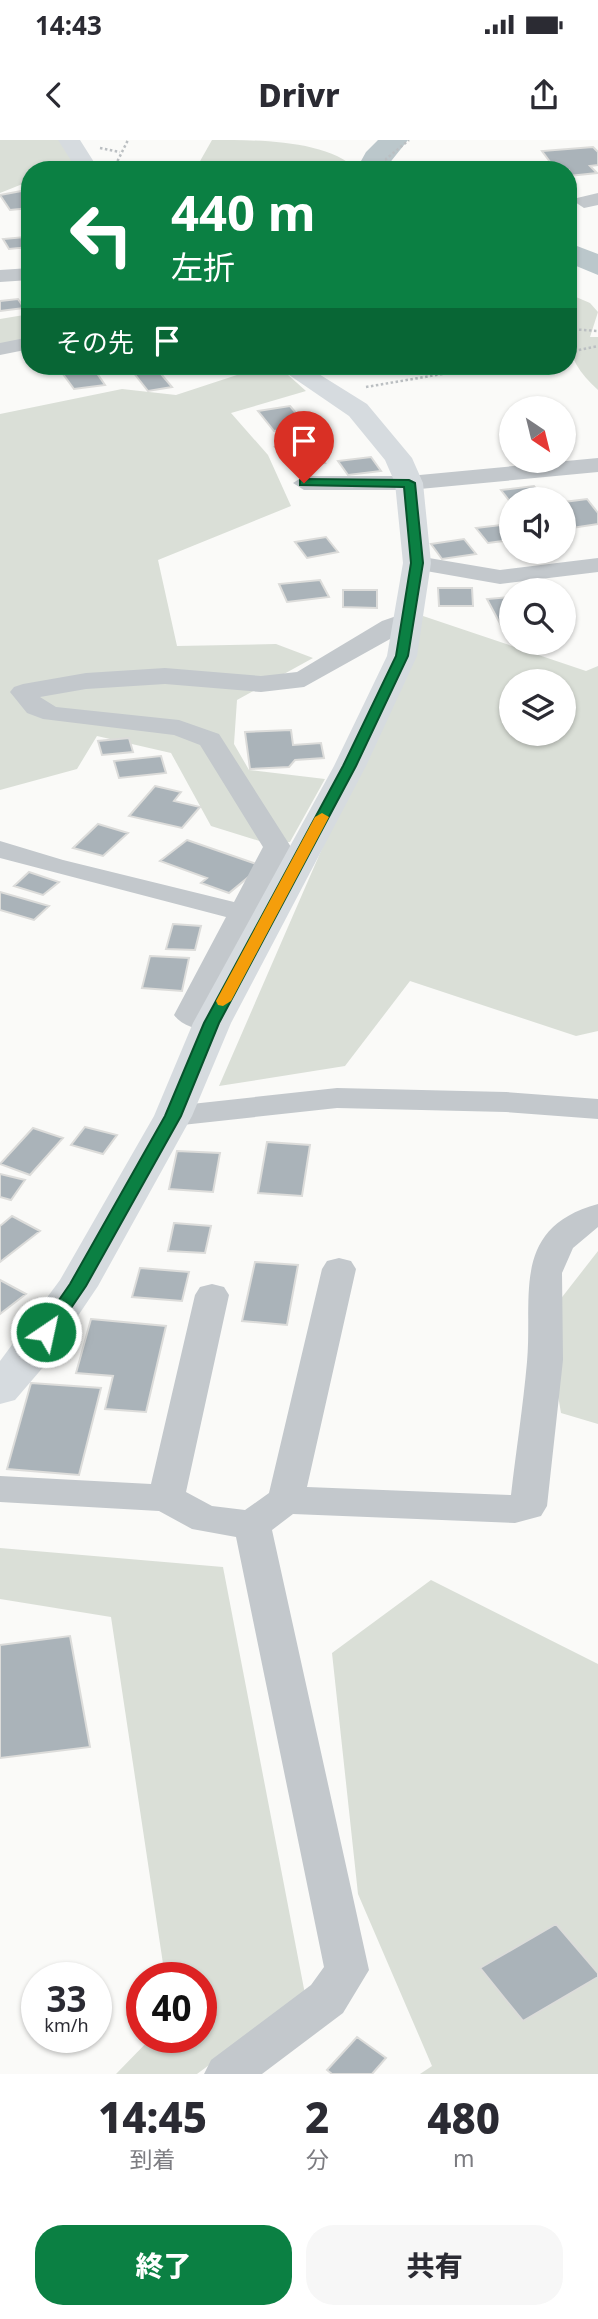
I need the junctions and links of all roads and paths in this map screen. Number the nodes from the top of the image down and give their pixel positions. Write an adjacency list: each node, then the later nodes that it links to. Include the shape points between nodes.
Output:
1 (69, 140): 4 (street)
2 (128, 140): 5 (path)
3 (409, 140): 6 (path)
4 (82, 161)
5 (118, 161)
6 (387, 161)
7 (21, 275): 8 (street)
8 (0, 276)
9 (577, 330): 10 (path)
10 (598, 331)
11 (21, 345): 13 (street)
12 (598, 346): 14 (path)
13 (0, 349)
14 (577, 350)
15 (303, 375): 17 (street)
16 (437, 375): 17 (path)
17 (332, 393): 20 (street, via 373,426 398,458)
18 (598, 465): 20 (street)
19 (304, 483): 20 (street)
20 (409, 483): 21 (street)
21 (417, 563): 22 (street, via 500,577); 23 (street)
22 (598, 565)
23 (408, 618): 25 (street, via 304,679 261,684 164,676 86,681 23,692 36,708 52,714 179,728 210,740 277,847); 26 (street, via 402,656 350,766)
24 (0, 849): 25 (street)
25 (241, 912): 26 (street, via 189,1015)
26 (212, 1023): 28 (street)
27 (598, 1109): 28 (street, via 337,1098)
28 (173, 1116): 32 (street, via 78,1286)
29 (598, 1215): 35 (street, via 559,1242 545,1273 545,1360 528,1506)
30 (339, 1269): 35 (street)
31 (212, 1295): 34 (street)
32 (0, 1389)
33 (0, 1489): 34 (street)
34 (166, 1497): 36 (street, via 205,1519)
35 (286, 1500): 36 (street)
36 (252, 1525): 37 (street, via 347,1970 327,1999)
37 (227, 2074)

